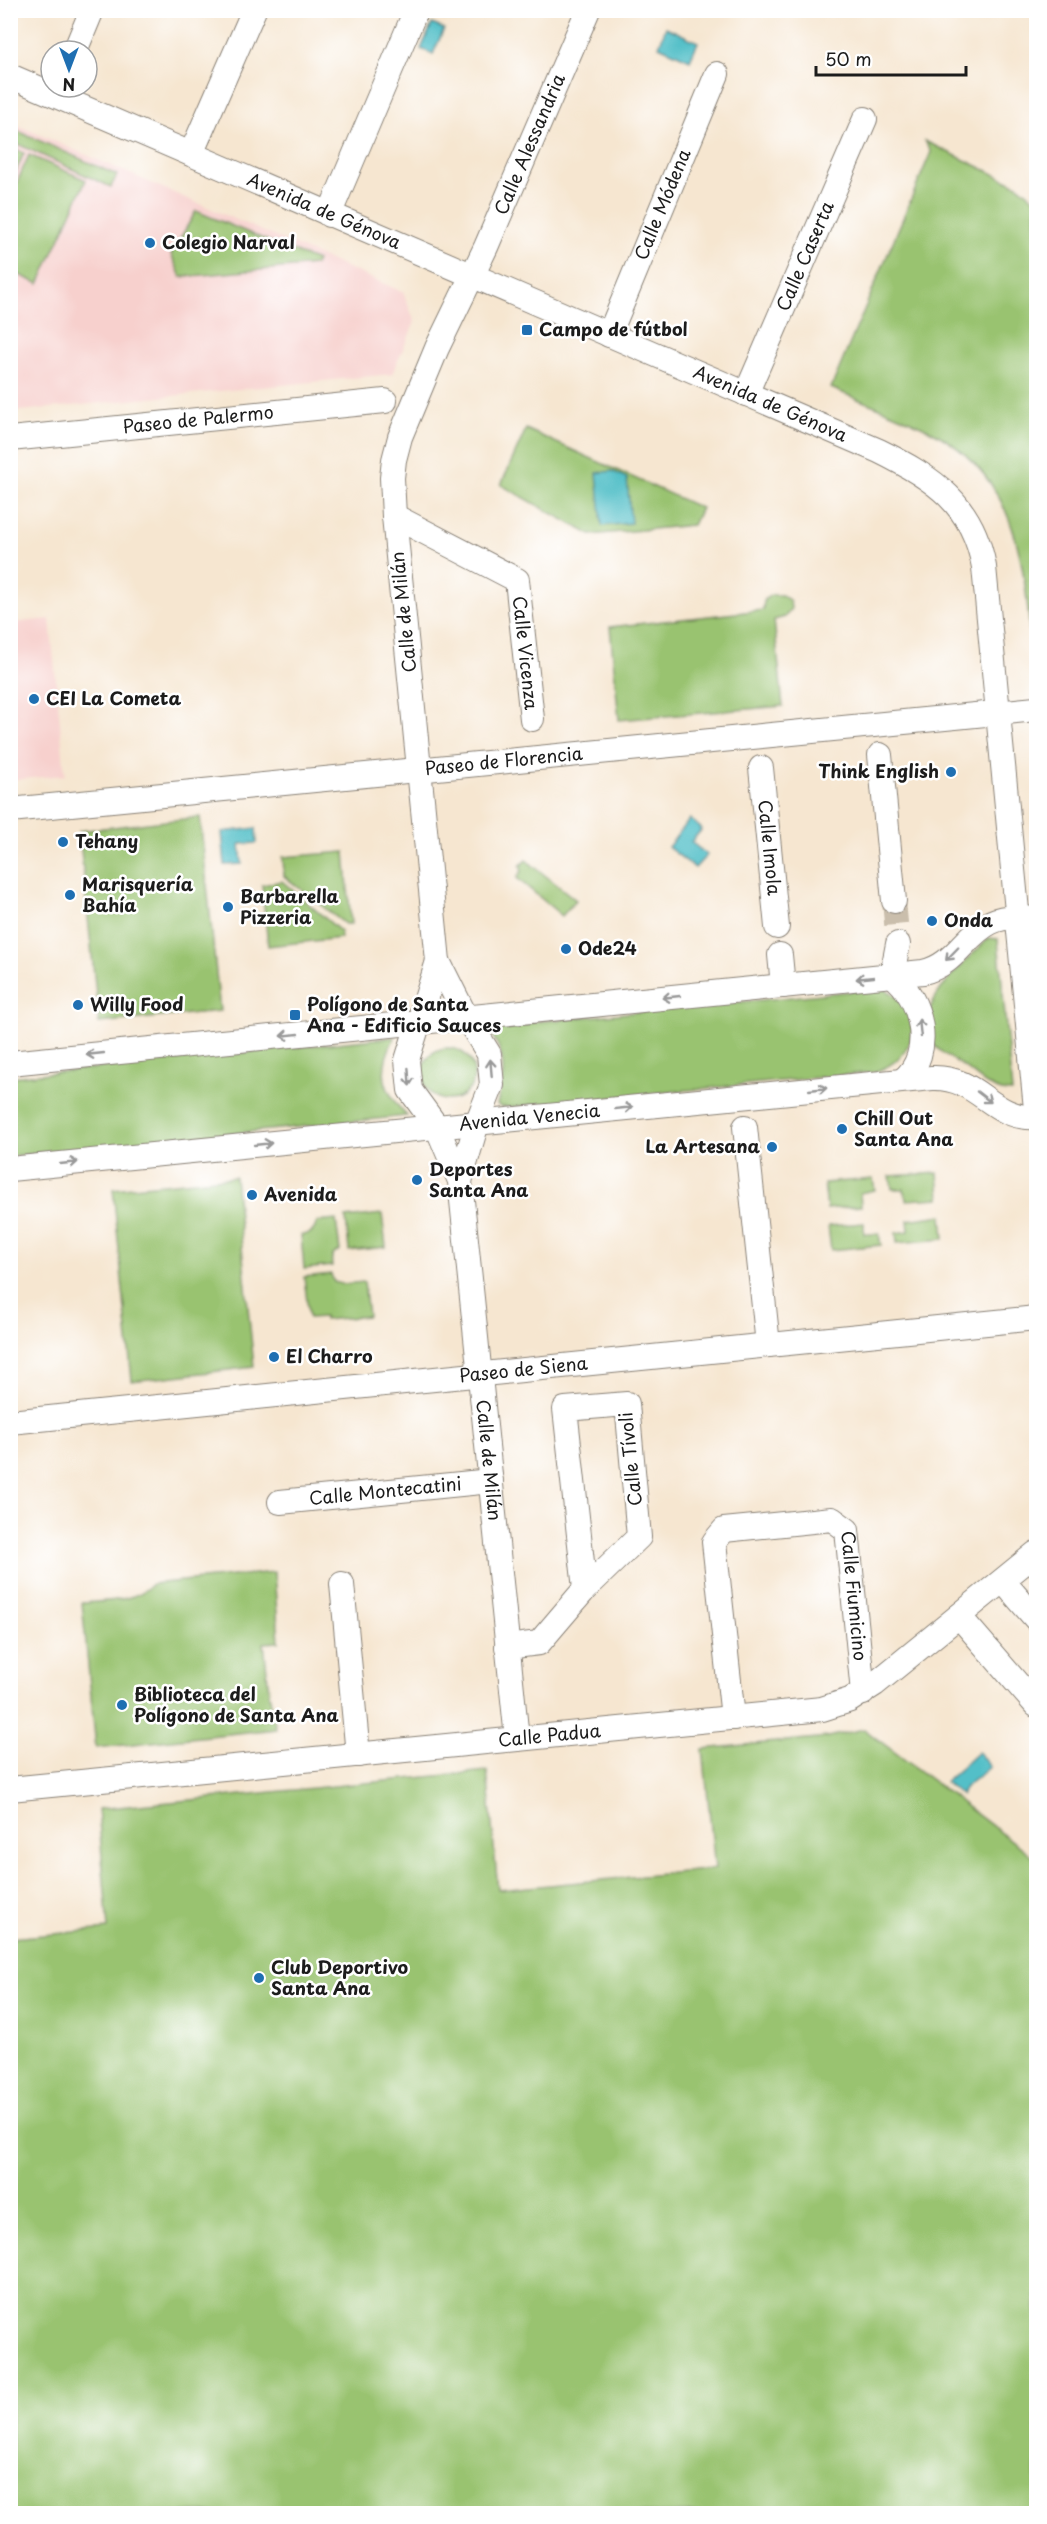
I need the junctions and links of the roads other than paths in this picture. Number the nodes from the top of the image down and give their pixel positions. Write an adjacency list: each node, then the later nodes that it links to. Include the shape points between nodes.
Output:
1 (92, 10): 5 (street)
2 (254, 10): 11 (street)
3 (416, 10): 12 (street)
4 (588, 10): 13 (street, Calle Alessandria)
5 (80, 39)
6 (717, 74): 14 (street, Calle Módena)
7 (10, 76): 8 (street, Avenida de Génova)
8 (39, 85)
9 (73, 99): 11 (street, Avenida de Génova)
10 (866, 119): 15 (street, Calle Caserta)
11 (191, 154): 12 (street, Avenida de Génova)
12 (329, 214): 13 (street, Avenida de Génova)
13 (470, 276): 14 (street, Avenida de Génova); 18 (street, Calle de Milán, via 398,443 393,478)
14 (609, 335): 15 (street, Avenida de Génova)
15 (746, 394): 20 (street, Avenida de Génova, via 890,456 927,478 956,503 970,524 982,557)
16 (385, 401): 17 (street, Paseo de Palermo)
17 (10, 439)
18 (394, 516): 21 (street, Calle Vicenza, via 517,580); 24 (street, Calle de Milán)
19 (1036, 709): 20 (street, Paseo de Florencia)
20 (998, 712): 24 (street, Paseo de Florencia); 27 (street, Avenida de Génova)
21 (532, 719)
22 (880, 755): 26 (street)
23 (761, 768): 28 (street, Calle Imola)
24 (419, 770): 25 (street, Paseo de Florencia); 31 (street, Calle de Milán)
25 (10, 810)
26 (894, 901)
27 (1027, 918): 32 (street, one-way to 32, via 992,922 931,970); 38 (street, Avenida de Génova)
28 (777, 927)
29 (898, 944): 32 (street)
30 (780, 955): 33 (street)
31 (438, 961): 34 (street, Calle de Milán); 35 (street, Calle de Milán)
32 (892, 975): 33 (street, one-way to 33); 37 (street, one-way to 32, via 919,1054 921,1026 912,996)
33 (783, 986): 34 (street, one-way to 34)
34 (466, 1017): 35 (street); 40 (street, one-way to 34, via 492,1085 489,1054)
35 (420, 1021): 36 (street, one-way to 36); 41 (street, one-way to 41, via 407,1060 410,1090)
36 (10, 1063)
37 (903, 1080): 39 (street, Avenida Venecia, one-way to 39, via 954,1080 1011,1115); 40 (street, Avenida Venecia, one-way to 37)
38 (1036, 1110)
39 (1036, 1117)
40 (477, 1123): 41 (street, Avenida Venecia); 44 (street, Calle de Milán)
41 (437, 1127): 43 (street, Avenida Venecia, one-way to 41); 44 (street, Calle de Milán)
42 (745, 1127): 46 (street)
43 (10, 1169)
44 (460, 1181): 47 (street, Calle de Milán)
45 (1036, 1318): 46 (street, Paseo de Siena)
46 (768, 1346): 47 (street, Paseo de Siena)
47 (480, 1375): 48 (street, Paseo de Siena); 49 (street, Calle de Milán)
48 (10, 1422)
49 (491, 1481): 50 (street, Calle Montecatini); 57 (street, Calle de Milán)
50 (280, 1502)
51 (1036, 1553): 52 (street, Calle Padua)
52 (1003, 1581): 55 (street, Calle Padua); 56 (street)
53 (342, 1584): 62 (street)
54 (585, 1589): 54 (street, Calle Tívoli, via 565,1408 627,1404 639,1537); 57 (street, Calle Tívoli, via 539,1643)
55 (959, 1616): 58 (street, Calle Padua); 59 (street)
56 (1036, 1619)
57 (507, 1647): 61 (street, Calle de Milán)
58 (863, 1693): 60 (street, Calle Padua, via 822,1709); 60 (street, Calle Fiumicino, via 847,1530 832,1519 724,1530 714,1542)
59 (1036, 1705)
60 (733, 1718): 61 (street, Calle Padua)
61 (517, 1739): 62 (street, Calle Padua)
62 (358, 1755): 63 (street, Calle Padua)
63 (10, 1789)

